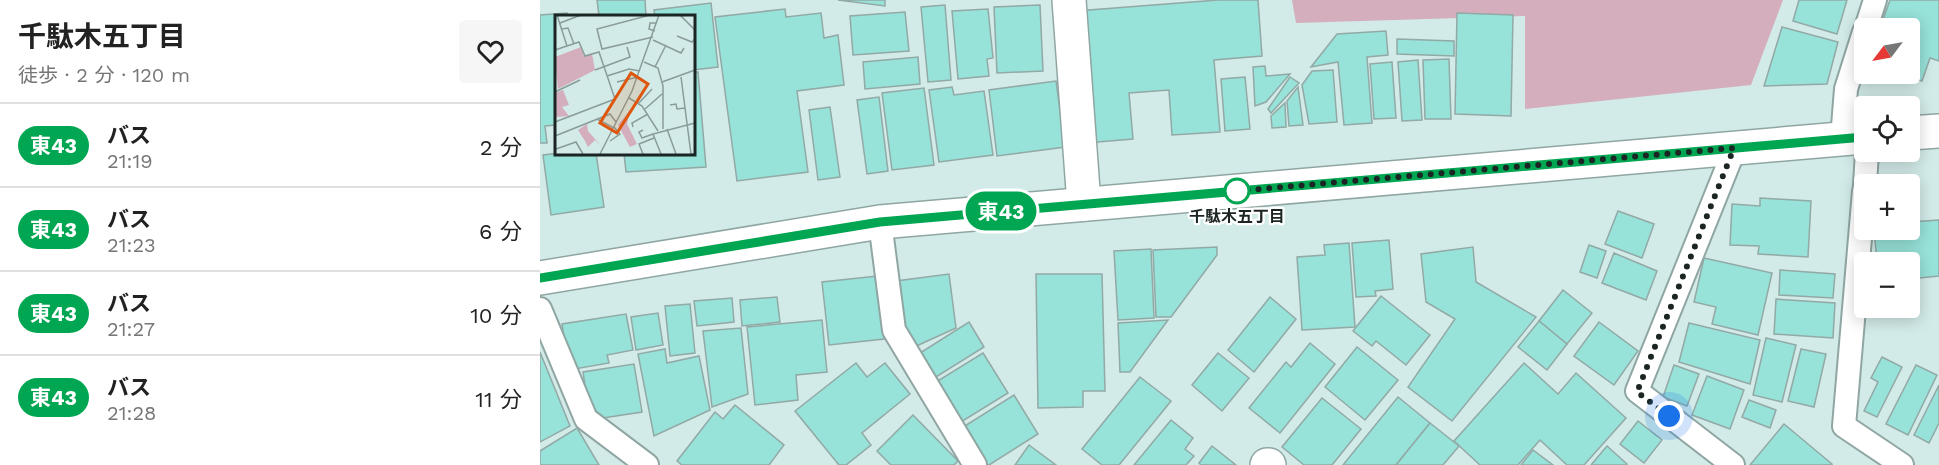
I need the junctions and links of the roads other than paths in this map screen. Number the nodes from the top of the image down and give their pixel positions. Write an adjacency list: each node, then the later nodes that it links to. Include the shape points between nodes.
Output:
1 (1070, 0): 10 (main road)
2 (1875, 0): 3 (lane)
3 (1869, 18)
4 (1854, 65): 5 (lane, via 1846,89)
5 (1854, 125)
6 (1939, 131): 7 (main road)
7 (1920, 132)
8 (1854, 143): 9 (main road)
9 (1734, 148): 10 (main road); 17 (lane, via 1637,392)
10 (1084, 204): 11 (main road)
11 (880, 222): 13 (main road); 16 (lane, via 894,330)
12 (1860, 240): 18 (lane, via 1845,426)
13 (540, 278)
14 (540, 309): 15 (lane, via 586,419)
15 (647, 465)
16 (975, 465)
17 (1733, 465)
18 (1902, 465)

